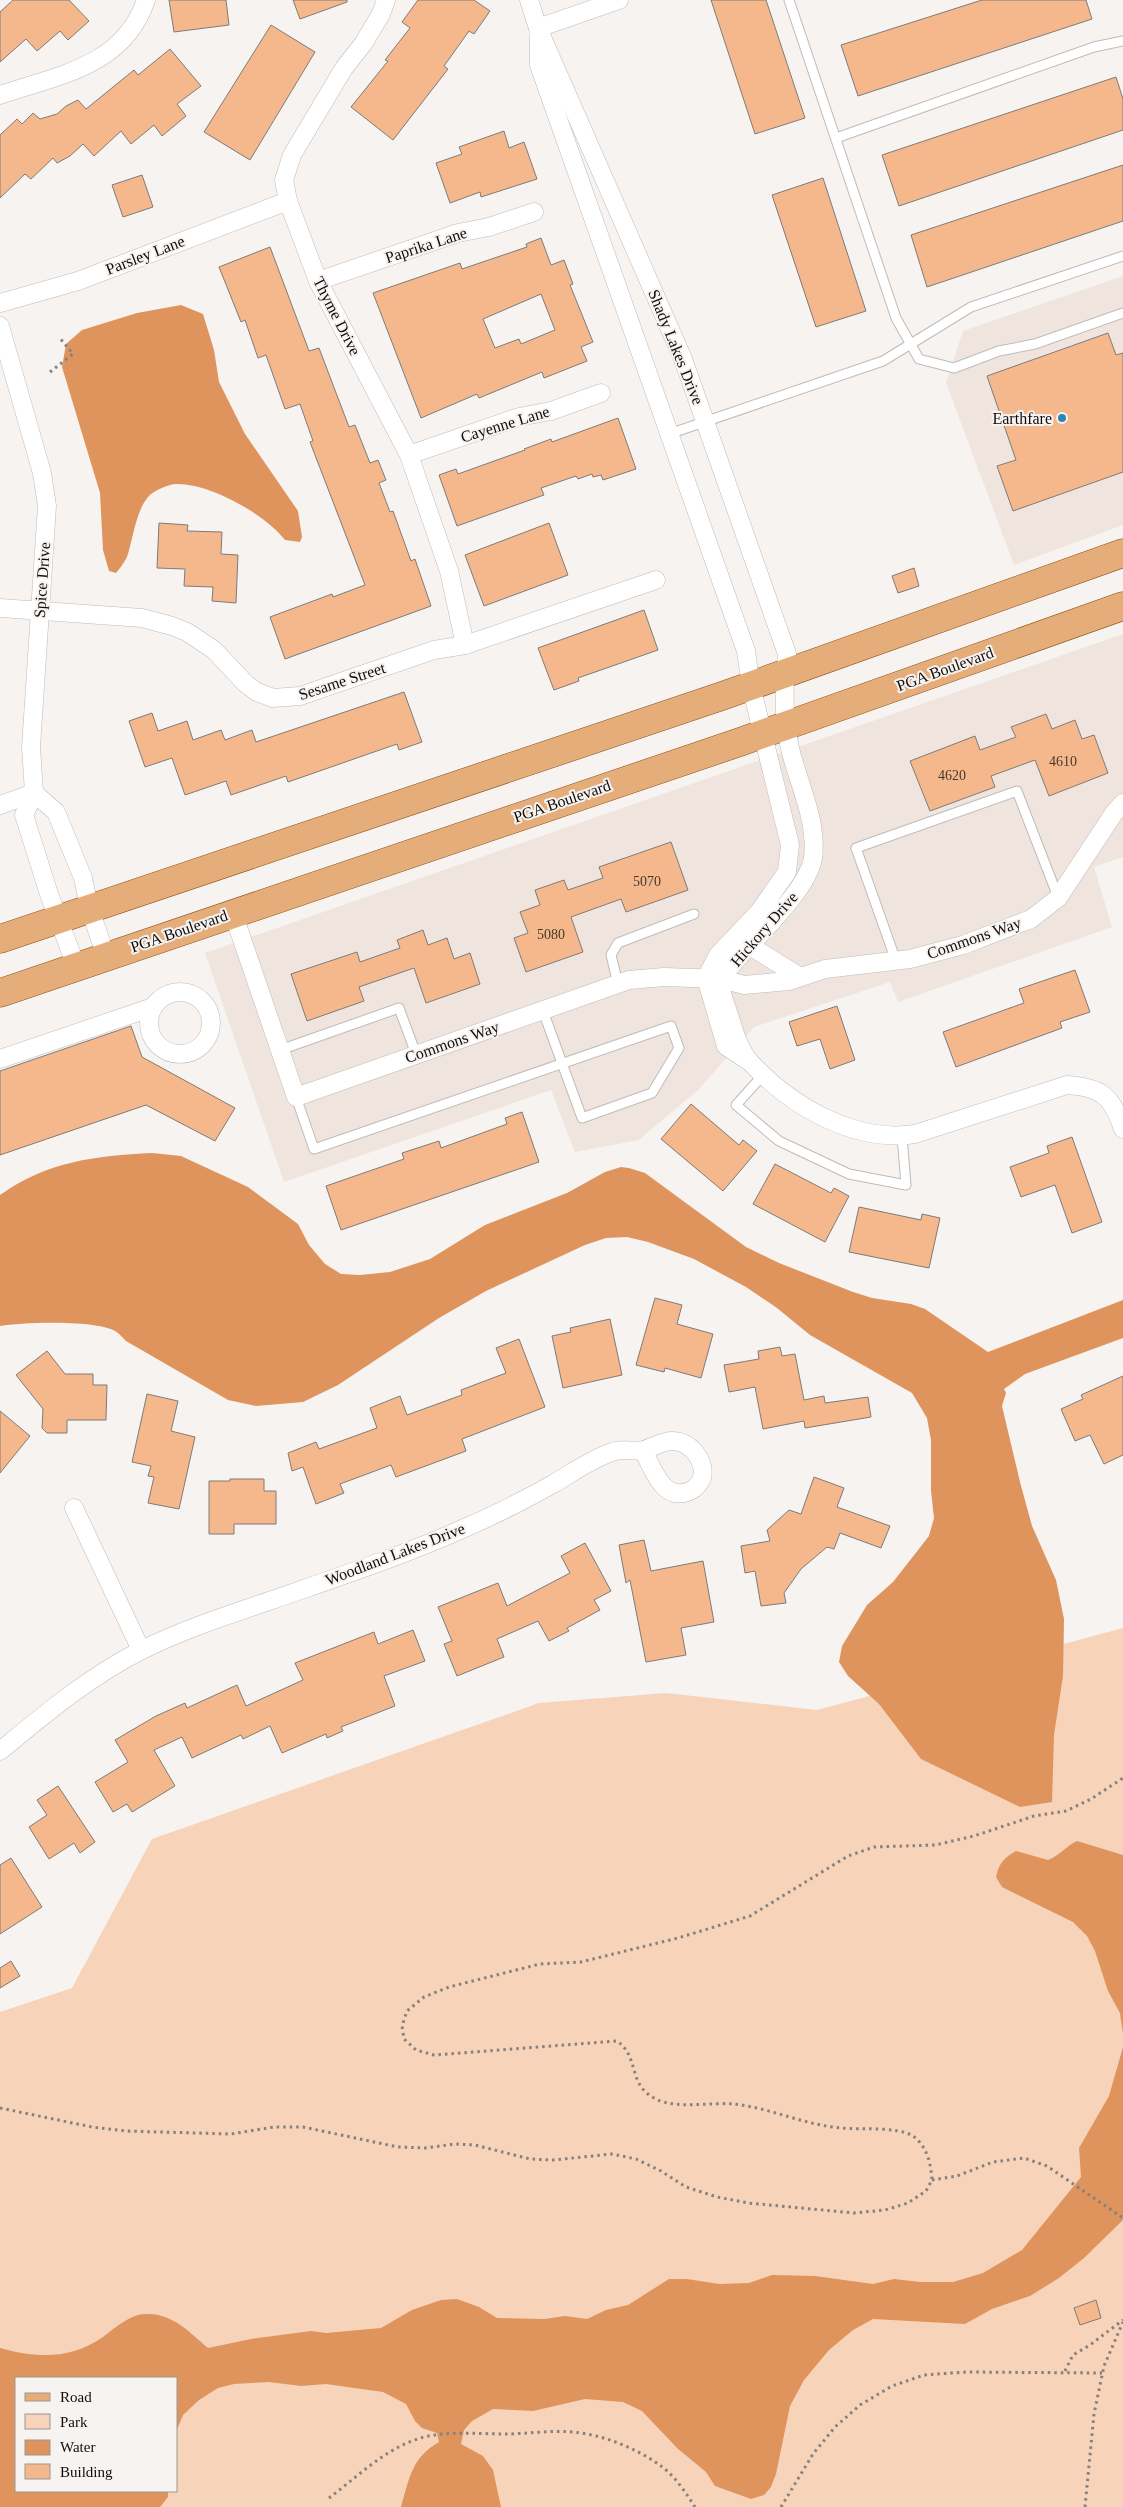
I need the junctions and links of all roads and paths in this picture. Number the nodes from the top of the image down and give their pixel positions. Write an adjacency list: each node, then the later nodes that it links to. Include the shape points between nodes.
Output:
1 (146, 0): 8 (street, via 133,29 112,51 84,66)
2 (386, 0): 10 (street, Thyme Drive, via 363,44 344,68 292,155 284,180)
3 (529, 0): 6 (street, Shady Lakes Drive)
4 (619, 0): 6 (street)
5 (789, 0): 9 (lane)
6 (538, 28): 22 (street, Shady Lakes Drive, via 679,350); 23 (street, Shady Lakes Drive, via 539,65)
7 (1123, 41): 9 (lane, via 1094,47)
8 (0, 95)
9 (836, 138): 18 (lane, via 896,318)
10 (288, 200): 13 (street, Thyme Drive); 14 (street, Parsley Lane, via 78,281)
11 (534, 212): 13 (street, Paprika Lane, via 458,233)
12 (1123, 256): 18 (lane, via 971,307)
13 (318, 281): 24 (street, Thyme Drive)
14 (0, 303)
15 (1123, 313): 18 (lane, via 954,368 919,359)
16 (0, 326): 19 (street, Spice Drive)
17 (59, 337): 20 (path, via 72,354)
18 (911, 344): 22 (lane, via 883,361)
19 (6, 372): 29 (street, Spice Drive, via 46,491)
20 (50, 372)
21 (601, 393): 24 (street, Cayenne Lane)
22 (706, 422): 23 (lane); 31 (street, Shady Lakes Drive, via 787,654)
23 (669, 434): 32 (street, Shady Lakes Drive, via 746,651)
24 (410, 455): 30 (street, Thyme Drive, via 449,572)
25 (1123, 552): 31 (main road)
26 (656, 580): 30 (street, Sesame Street)
27 (1123, 606): 33 (main road, PGA Boulevard)
28 (0, 608): 29 (street, Sesame Street)
29 (40, 611): 30 (street, Sesame Street, via 142,618 172,626 208,645 246,684 273,698 300,696 434,650); 34 (street, Spice Drive, via 31,747)
30 (465, 645)
31 (784, 674): 32 (main road); 33 (street, Hickory Drive)
32 (751, 686): 33 (street, Hickory Drive); 38 (main road)
33 (775, 729): 39 (main road, PGA Boulevard); 43 (street, Hickory Drive, via 790,845 787,872); 43 (street, Hickory Drive, via 789,744 809,812 813,860 796,895)
34 (34, 793): 36 (street); 38 (street, via 56,812 83,878); 41 (street, Spice Drive, via 24,815)
35 (1123, 803): 37 (street, Commons Way)
36 (0, 805)
37 (1058, 898): 45 (street, Commons Way, via 1031,919 963,945); 45 (lane, via 1017,790 856,848)
38 (89, 907): 41 (main road); 44 (street)
39 (233, 912): 44 (main road, PGA Boulevard); 53 (street)
40 (694, 914): 49 (lane, via 618,943 611,955)
41 (60, 918): 42 (main road); 46 (street, Spice Drive)
42 (0, 939)
43 (742, 941): 47 (street, Hickory Drive); 48 (street)
44 (106, 956): 46 (main road, PGA Boulevard)
45 (896, 961): 48 (street, Commons Way, via 824,969)
46 (76, 966): 50 (main road, PGA Boulevard)
47 (714, 978): 48 (street, Commons Way, via 744,985); 49 (street, Commons Way, via 664,977); 57 (street, Hickory Drive, via 722,990 734,1032 750,1062)
48 (800, 978)
49 (618, 984): 52 (street, Commons Way)
50 (0, 993)
51 (153, 1007): 55 (street)
52 (543, 1011): 54 (street, Commons Way); 56 (lane)
53 (280, 1050): 54 (lane, via 399,1008); 58 (street)
54 (416, 1054): 58 (street, Commons Way)
55 (0, 1059)
56 (563, 1064): 56 (lane, via 671,1026 679,1048 652,1093 582,1118); 58 (lane, via 314,1149)
57 (764, 1074): 60 (street, Hickory Drive, via 819,1117 876,1135); 60 (lane, via 736,1105 779,1141 849,1174 906,1185)
58 (296, 1096)
59 (1123, 1129): 60 (street, Hickory Drive, via 1112,1103 1102,1093 1089,1086 1067,1085 947,1125)
60 (902, 1136)
61 (643, 1450): 63 (street, Woodland Lakes Drive, via 628,1449 600,1456 471,1526 410,1551 187,1629)
62 (74, 1508): 63 (street)
63 (141, 1650): 64 (street, Woodland Lakes Drive, via 59,1703)
64 (0, 1750)
65 (1123, 1778): 67 (path, via 1066,1811 1034,1816 935,1845 874,1847 848,1856 750,1916 687,1936 581,1962 540,1964 449,1987 424,1997 407,2011 402,2026 404,2039 416,2050 434,2056 617,2041 626,2048 635,2078 644,2091 659,2101 735,2104 838,2128 897,2131 913,2136 926,2151)
66 (0, 2108): 67 (path, via 125,2131 231,2134 303,2127 398,2147 475,2145 530,2159 612,2154 636,2159 686,2188 717,2198 854,2213 885,2210 908,2203 926,2191)
67 (932, 2180): 68 (path, via 957,2176 993,2162 1024,2158 1048,2166)
68 (1123, 2218)
69 (1123, 2321): 70 (path, via 1073,2355); 71 (path)
70 (1065, 2371): 71 (path); 74 (path, via 932,2374 892,2386 835,2427 813,2454)
71 (1102, 2373): 75 (path, via 1094,2414)
72 (330, 2498): 73 (path, via 407,2442 470,2432 573,2432 603,2437 663,2467)
73 (695, 2507)
74 (781, 2507)
75 (1085, 2507)

